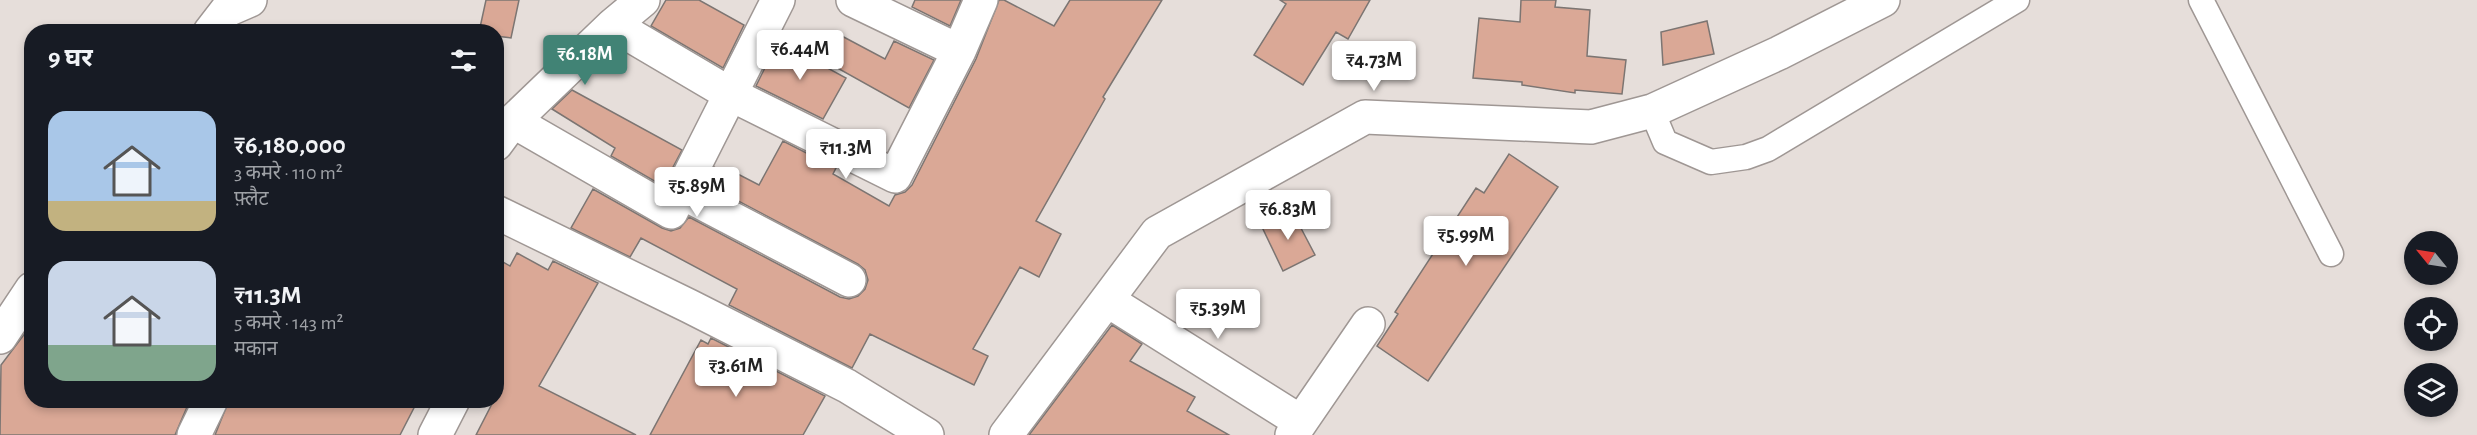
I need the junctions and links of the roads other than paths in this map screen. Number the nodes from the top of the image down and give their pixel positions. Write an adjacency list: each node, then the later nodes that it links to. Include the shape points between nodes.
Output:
1 (250, 0): 9 (street, via 227,10)
2 (643, 0): 10 (street)
3 (778, 0): 12 (street)
4 (853, 0): 11 (street)
5 (981, 0): 11 (street)
6 (1883, 0): 13 (street)
7 (2017, 0): 13 (lane, via 1768,149 1746,157 1711,162 1665,142)
8 (2201, 0): 17 (lane)
9 (216, 24)
10 (613, 25): 12 (street); 14 (street)
11 (959, 51): 12 (street, via 895,176)
12 (730, 94): 15 (street)
13 (1652, 111): 19 (street, via 1591,127 1365,117 1157,233)
14 (505, 133): 15 (street, via 671,212)
15 (681, 192): 18 (street)
16 (504, 216): 28 (street, via 847,386)
17 (2331, 254)
18 (849, 280)
19 (1107, 300): 25 (street); 29 (street)
20 (24, 301): 22 (street)
21 (1368, 324): 25 (street)
22 (0, 337)
23 (208, 408): 26 (street)
24 (449, 408): 27 (street)
25 (1297, 429)
26 (194, 435)
27 (435, 435)
28 (927, 435)
29 (1006, 435)

